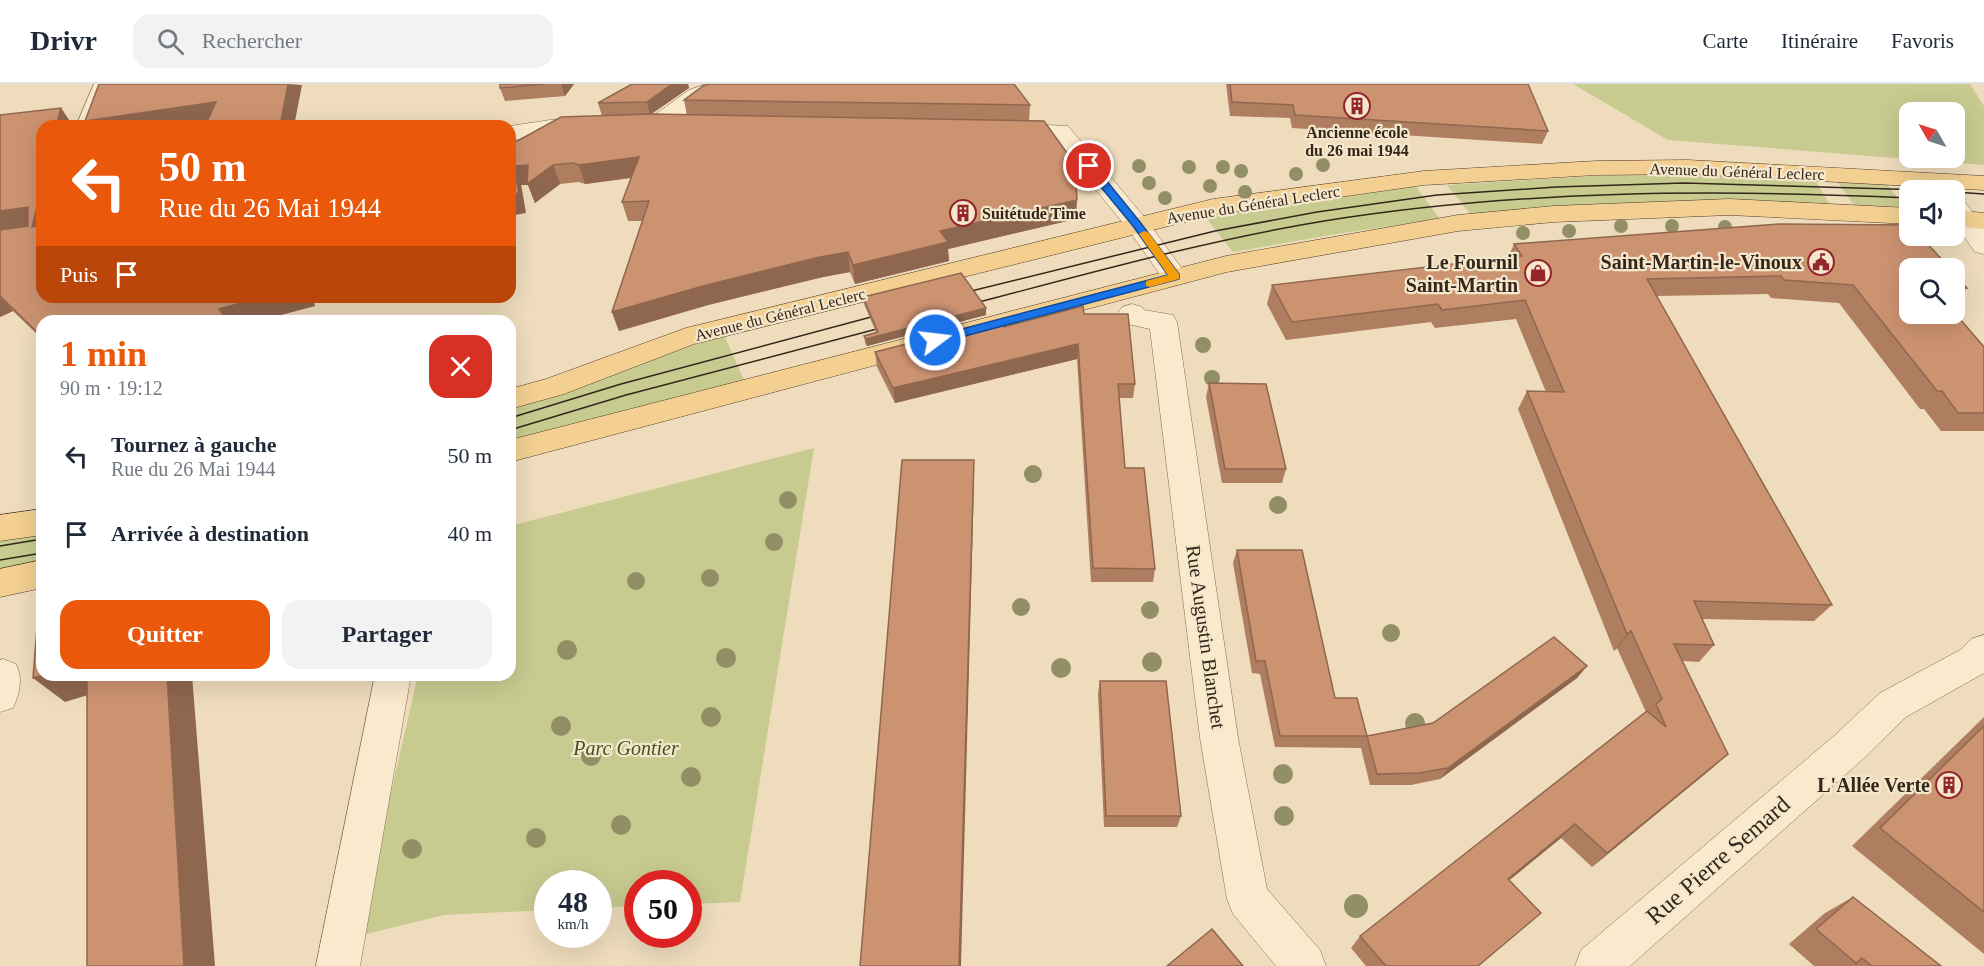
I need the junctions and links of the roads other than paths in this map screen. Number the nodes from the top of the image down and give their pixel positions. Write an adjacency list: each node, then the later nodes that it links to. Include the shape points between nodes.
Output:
1 (105, 84): 3 (street)
2 (726, 84): 5 (street, via 697,95)
3 (90, 120)
4 (633, 124): 5 (street)
5 (657, 124): 6 (street)
6 (693, 124)
7 (610, 125): 9 (street)
8 (980, 130): 15 (street, via 1060,131)
9 (516, 132)
10 (1899, 182): 15 (main road, Avenue du Général Leclerc, via 1688,167 1510,171 1424,178 1213,207)
11 (1984, 183): 12 (main road, Avenue du Général Leclerc)
12 (1965, 184)
13 (1899, 215): 17 (main road, Avenue du Général Leclerc, via 1730,207 1554,214 1458,224)
14 (1965, 216): 16 (street)
15 (1137, 224): 17 (street); 19 (main road, Avenue du Général Leclerc, via 686,337)
16 (1984, 246)
17 (1175, 276): 20 (main road, Avenue du Général Leclerc)
18 (1132, 313): 28 (street, Rue Augustin Blanchet, via 1133,317 1163,322 1219,738 1248,899)
19 (516, 397)
20 (516, 449)
21 (36, 523): 22 (main road)
22 (0, 528)
23 (36, 575): 24 (main road)
24 (0, 583)
25 (1984, 650): 29 (street, Rue Pierre Semard, via 1973,661 1893,705)
26 (392, 681): 27 (street)
27 (338, 966)
28 (1304, 966)
29 (1597, 966)

